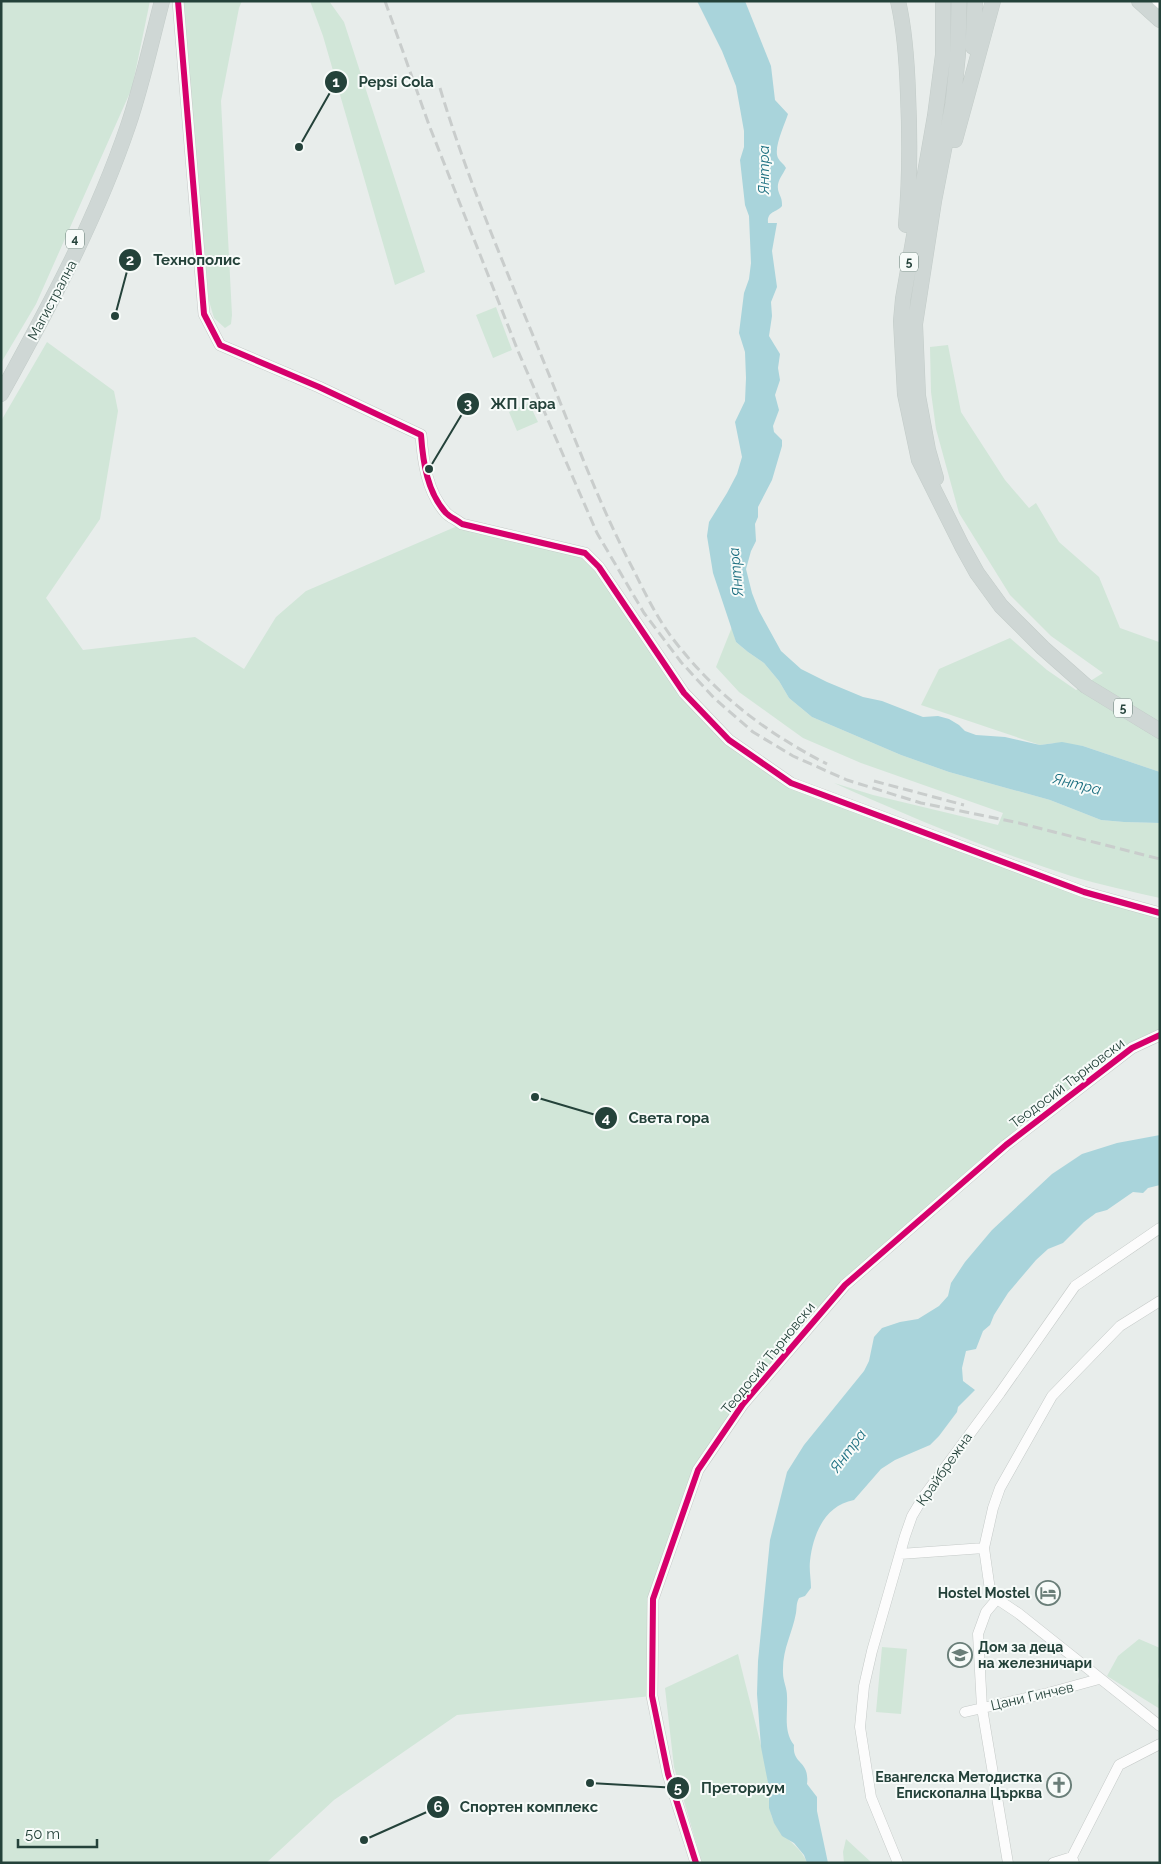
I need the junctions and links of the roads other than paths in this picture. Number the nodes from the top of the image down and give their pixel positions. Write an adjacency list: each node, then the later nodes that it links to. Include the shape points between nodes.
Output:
1 (162, 1): 10 (main road, Магистрална / 4)
2 (178, 1): 18 (street, via 204,314 220,345 421,435 430,488 446,514 462,524 585,553 599,567 684,693 728,740 790,783 1084,892)
3 (898, 1): 13 (main road, via 907,65 910,147)
4 (943, 1): 13 (main road, 5, via 943,56 935,116)
5 (959, 1): 12 (main road, 5, via 953,102)
6 (975, 1): 11 (main road, via 973,45)
7 (992, 1): 11 (main road)
8 (1139, 1): 9 (main road)
9 (1160, 20)
10 (138, 92): 14 (main road, Магистрална / 4, via 70,250); 15 (main road, Магистрална / 4, via 97,208 72,262)
11 (963, 108): 12 (main road, via 953,149)
12 (934, 201): 16 (main road, 5, via 915,324 918,396 928,450)
13 (903, 299): 16 (main road, 5, via 905,394 919,460)
14 (1, 381)
15 (1, 394)
16 (948, 517): 17 (main road, 5, via 977,573 1001,606 1086,686)
17 (1160, 731)
18 (1160, 913)
19 (1160, 1035): 31 (street, Теодосий Търновски, via 1132,1048 1006,1145 845,1285 743,1404 698,1470 653,1598 652,1618 652,1696 668,1774)
20 (1160, 1228): 23 (street, Крайбрежна, via 1075,1286 924,1496 912,1516)
21 (1160, 1301): 22 (street, via 1120,1326 1052,1396 1000,1488)
22 (984, 1548): 23 (street); 24 (street, via 990,1590)
23 (900, 1554): 32 (street, Крайбрежна, via 864,1686 860,1727 871,1796)
24 (997, 1599): 25 (street); 26 (street, via 986,1612 978,1634)
25 (1099, 1679): 26 (street, Цани Гинчев); 28 (street)
26 (982, 1708): 27 (street, Цани Гинчев); 33 (street)
27 (964, 1712)
28 (1160, 1726)
29 (1160, 1744): 30 (street, via 1119,1765)
30 (1073, 1860): 34 (street)
31 (696, 1863)
32 (898, 1863)
33 (1008, 1863)
34 (1053, 1863)

